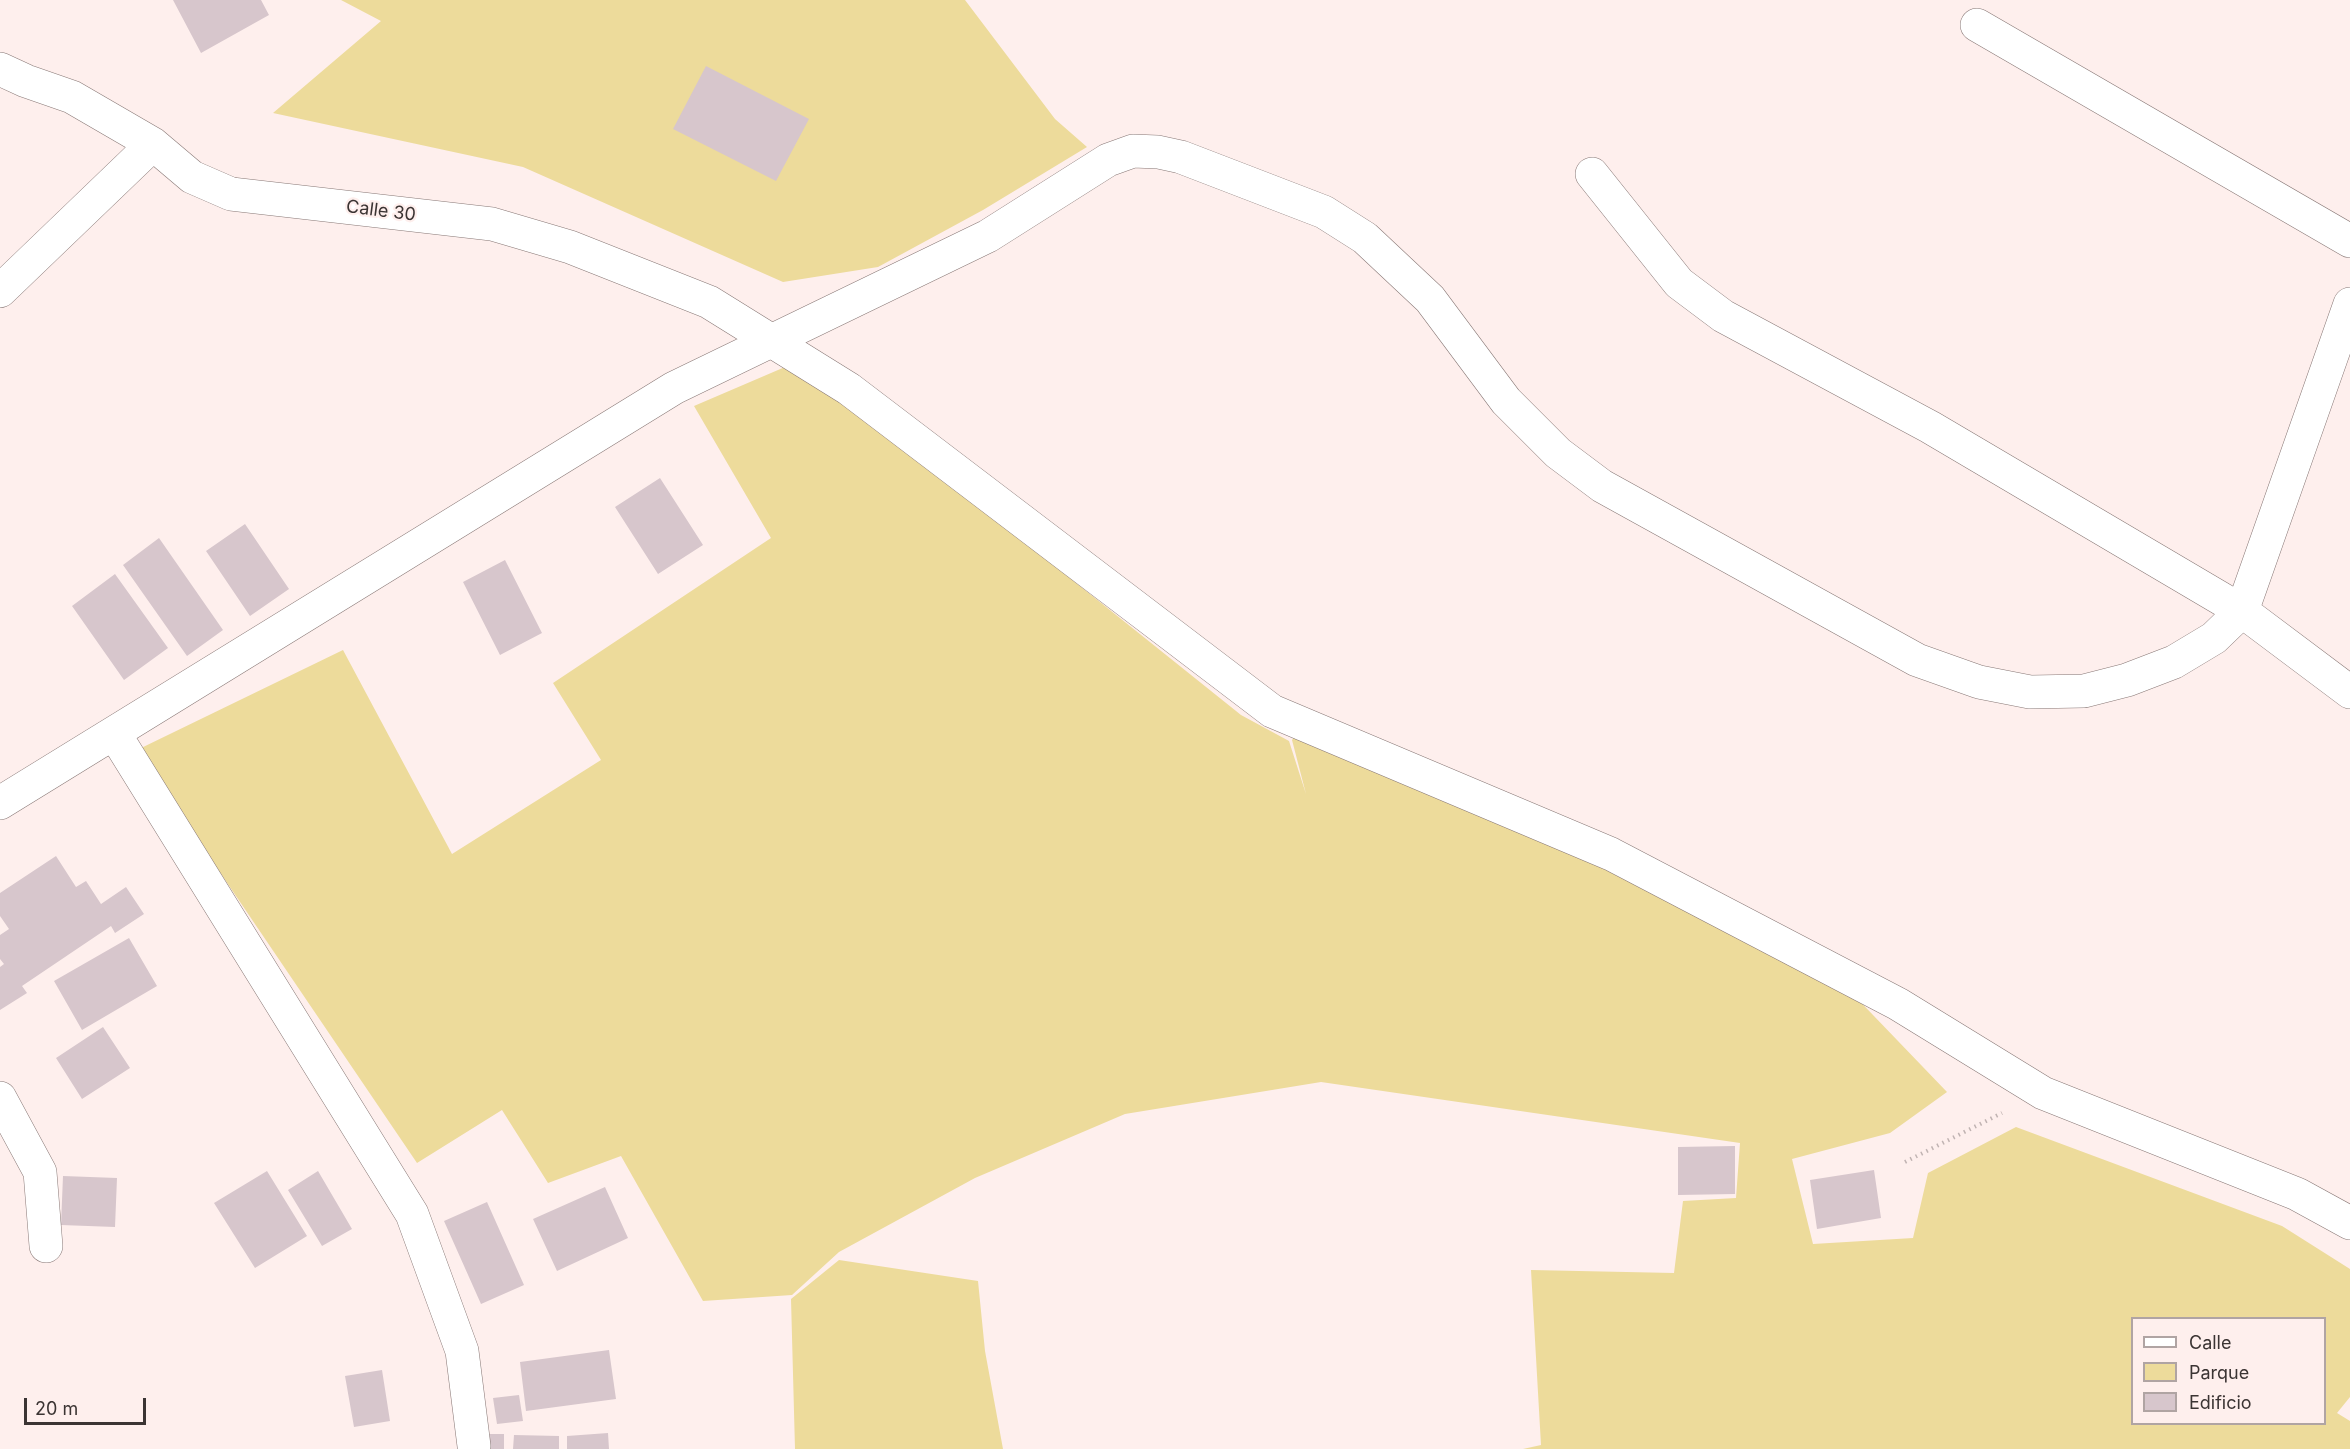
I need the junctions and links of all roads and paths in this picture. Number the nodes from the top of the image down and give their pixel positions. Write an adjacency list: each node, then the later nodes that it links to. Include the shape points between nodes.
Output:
1 (1977, 25): 5 (street)
2 (9, 82): 3 (street, Calle 30, via 72,97)
3 (153, 144): 6 (street); 8 (street, Calle 30, via 192,177 231,194 492,224 570,247 709,302)
4 (1592, 174): 9 (street, via 1679,283 1723,316 1930,427)
5 (2350, 241)
6 (0, 291)
7 (2350, 304): 9 (street)
8 (778, 338): 9 (street, via 988,236 1108,160 1133,151 1158,152 1181,157 1324,212 1365,238 1431,299 1506,401 1558,453 1602,486 1917,660 1979,682 2030,692 2084,691 2174,662 2214,638); 11 (street, via 674,388); 13 (street, Calle 30, via 1272,711 1611,854 1898,1004)
9 (2242, 611): 10 (street)
10 (2350, 692)
11 (114, 733): 12 (street); 18 (street, via 412,1214 462,1351)
12 (0, 803)
13 (2043, 1093): 15 (path); 16 (street, Calle 30, via 2297,1194)
14 (0, 1098): 17 (street, via 40,1172)
15 (1905, 1162)
16 (2350, 1224)
17 (46, 1246)
18 (474, 1446)

